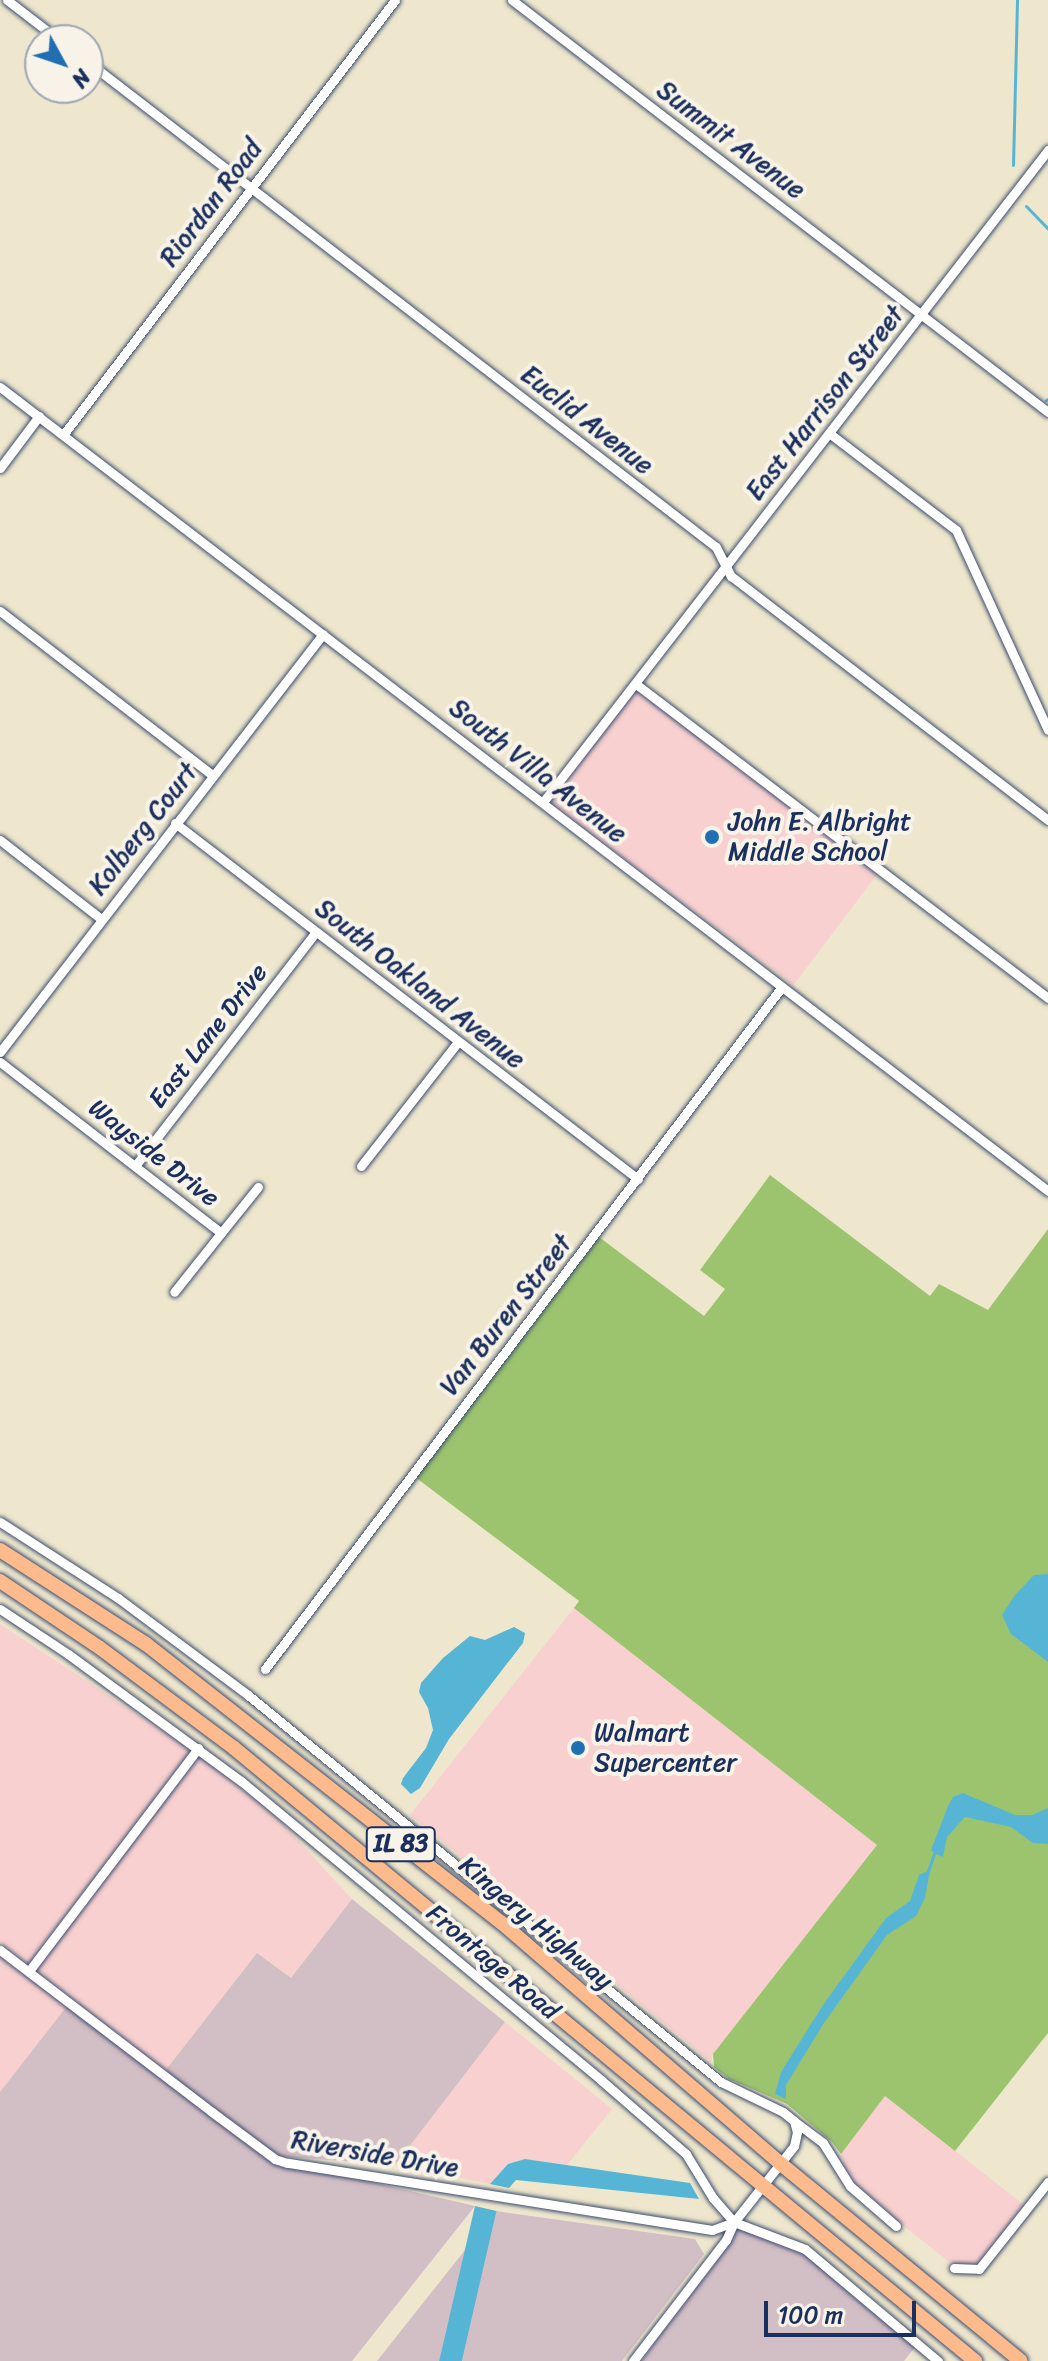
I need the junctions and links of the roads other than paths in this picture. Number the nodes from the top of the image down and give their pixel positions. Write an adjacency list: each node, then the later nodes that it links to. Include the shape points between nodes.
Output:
1 (7, 0): 4 (street)
2 (395, 0): 7 (street, Riordan Road)
3 (512, 0): 8 (street, Summit Avenue)
4 (38, 24)
5 (104, 74): 7 (street, Euclid Avenue)
6 (1047, 152): 8 (street, East Harrison Street)
7 (250, 187): 13 (street, Riordan Road); 15 (street, Euclid Avenue, via 716,547)
8 (922, 315): 10 (street, Summit Avenue); 12 (street, East Harrison Street)
9 (0, 387): 11 (street, South Villa Avenue)
10 (1048, 412)
11 (39, 416): 13 (street, South Villa Avenue); 14 (street)
12 (829, 433): 15 (street, East Harrison Street); 19 (street, via 956,530)
13 (63, 435): 17 (street, South Villa Avenue)
14 (0, 468)
15 (727, 564): 18 (street, East Harrison Street); 22 (street, Euclid Avenue, via 731,576)
16 (0, 611): 20 (street)
17 (323, 634): 20 (street, Kolberg Court); 21 (street, South Villa Avenue)
18 (636, 684): 21 (street, East Harrison Street); 28 (street)
19 (1048, 730)
20 (212, 775): 23 (street, Kolberg Court)
21 (543, 802): 27 (street, South Villa Avenue)
22 (1048, 820)
23 (175, 823): 25 (street, Kolberg Court); 26 (street, South Oakland Avenue)
24 (0, 840): 25 (street)
25 (101, 919): 30 (street, Kolberg Court)
26 (316, 932): 29 (street, South Oakland Avenue); 32 (street, East Lane Drive)
27 (781, 988): 34 (street, Van Buren Street); 36 (street, South Villa Avenue)
28 (1048, 998)
29 (458, 1042): 33 (street); 34 (street, South Oakland Avenue)
30 (0, 1052)
31 (0, 1062): 32 (street, Wayside Drive)
32 (135, 1166): 37 (street, Wayside Drive)
33 (361, 1166)
34 (638, 1179): 43 (street, Van Buren Street)
35 (258, 1187): 37 (street)
36 (1048, 1191)
37 (221, 1233): 38 (street, Wayside Drive)
38 (174, 1292)
39 (0, 1522): 47 (street, Frontage Road, via 118,1598 248,1695 721,2082)
40 (0, 1550): 48 (highway, Kingery Highway / IL 83, via 146,1644 502,1923)
41 (0, 1581): 50 (highway, IL 83, via 234,1748)
42 (0, 1609): 44 (street, Frontage Road)
43 (265, 1669)
44 (198, 1748): 46 (street); 51 (street, Frontage Road, via 676,2144)
45 (0, 1950): 46 (street, Riverside Drive)
46 (29, 1971): 51 (street, Riverside Drive, via 275,2159 694,2228 712,2230)
47 (794, 2121): 48 (street, via 794,2146); 52 (street, Frontage Road, via 823,2143 850,2186)
48 (781, 2164): 50 (street); 57 (highway, Kingery Highway / IL 83)
49 (1048, 2182): 53 (street, via 979,2269)
50 (764, 2187): 51 (street); 56 (highway, IL 83)
51 (734, 2222): 54 (street, via 726,2240); 55 (street, via 805,2249)
52 (896, 2226)
53 (954, 2268)
54 (633, 2361)
55 (938, 2361)
56 (975, 2361)
57 (1021, 2361)

